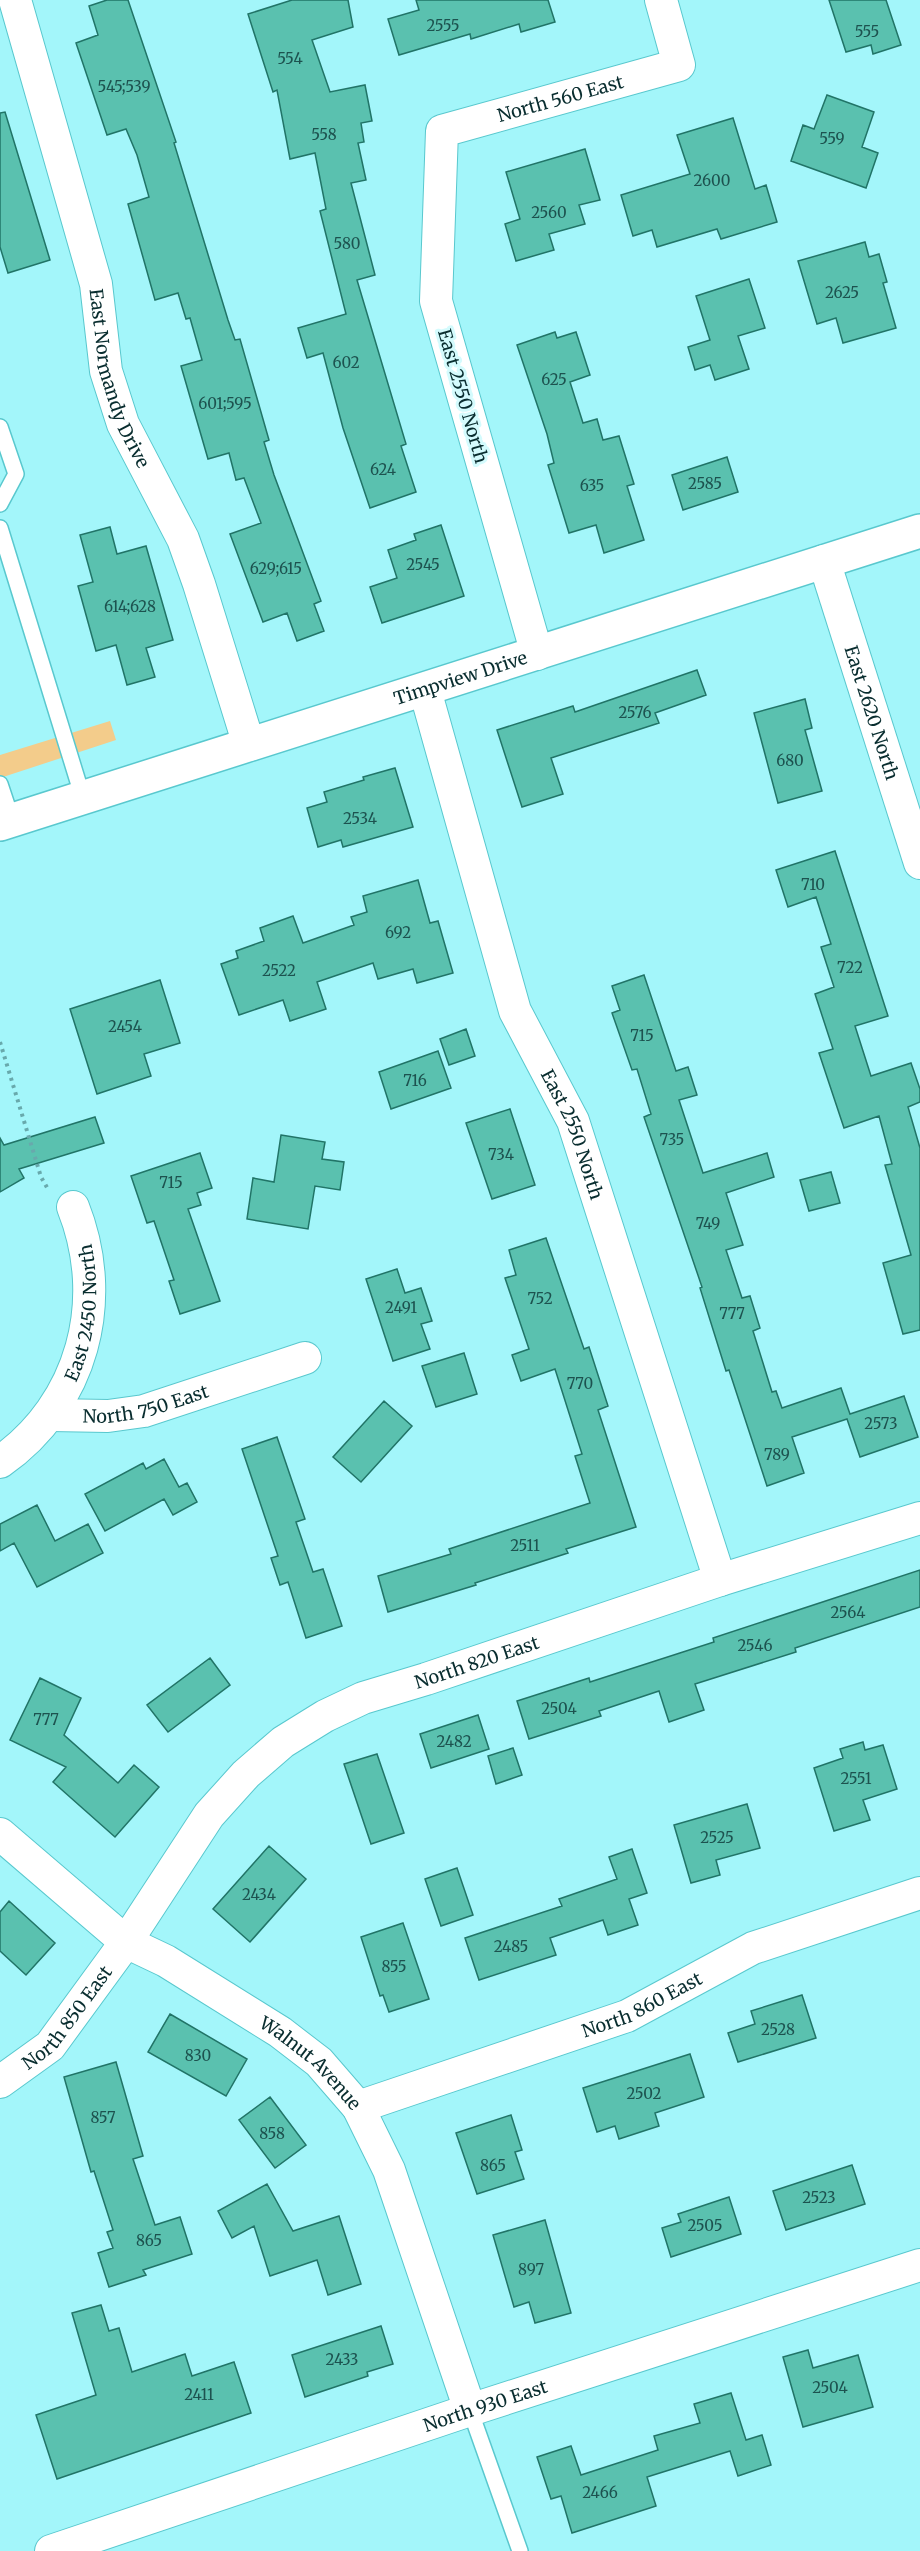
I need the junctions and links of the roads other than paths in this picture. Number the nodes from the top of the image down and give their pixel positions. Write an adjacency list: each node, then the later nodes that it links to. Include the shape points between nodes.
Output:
1 (15, 0): 11 (street, East Normandy Drive, via 96,284 106,372 123,424 183,539)
2 (661, 0): 3 (street, North 560 East, via 679,65)
3 (442, 131): 9 (street, East 2550 North, via 436,301)
4 (0, 427): 5 (lane, via 16,474)
5 (0, 504)
6 (0, 528): 13 (lane)
7 (920, 531): 8 (street, Timpview Drive)
8 (824, 561): 9 (street, Timpview Drive); 15 (street, East 2620 North)
9 (537, 654): 10 (street, Timpview Drive)
10 (424, 690): 11 (street, Timpview Drive); 21 (street, East 2550 North, via 515,1011 573,1121)
11 (249, 745): 13 (street, Timpview Drive)
12 (0, 784): 14 (lane)
13 (83, 798): 14 (street, Timpview Drive)
14 (6, 822)
15 (920, 863)
16 (73, 1207): 18 (street, East 2450 North, via 89,1263 90,1312 72,1377)
17 (305, 1358): 18 (street, North 750 East, via 144,1412)
18 (51, 1415): 19 (street)
19 (0, 1462)
20 (920, 1518): 21 (street, North 820 East)
21 (720, 1580): 24 (street, North 820 East, via 363,1698 325,1716 283,1743 246,1774 209,1815)
22 (0, 1834): 24 (street, Walnut Avenue)
23 (920, 1893): 26 (street, North 860 East, via 753,1948 627,2016)
24 (126, 1942): 25 (street, North 850 East, via 50,2046); 26 (street, Walnut Avenue, via 166,1961 280,2032 319,2062)
25 (0, 2082)
26 (357, 2107): 28 (street, Walnut Avenue, via 389,2170)
27 (920, 2265): 28 (street, North 930 East)
28 (470, 2410): 29 (street, North 930 East); 30 (lane)
29 (51, 2551)
30 (520, 2551)

